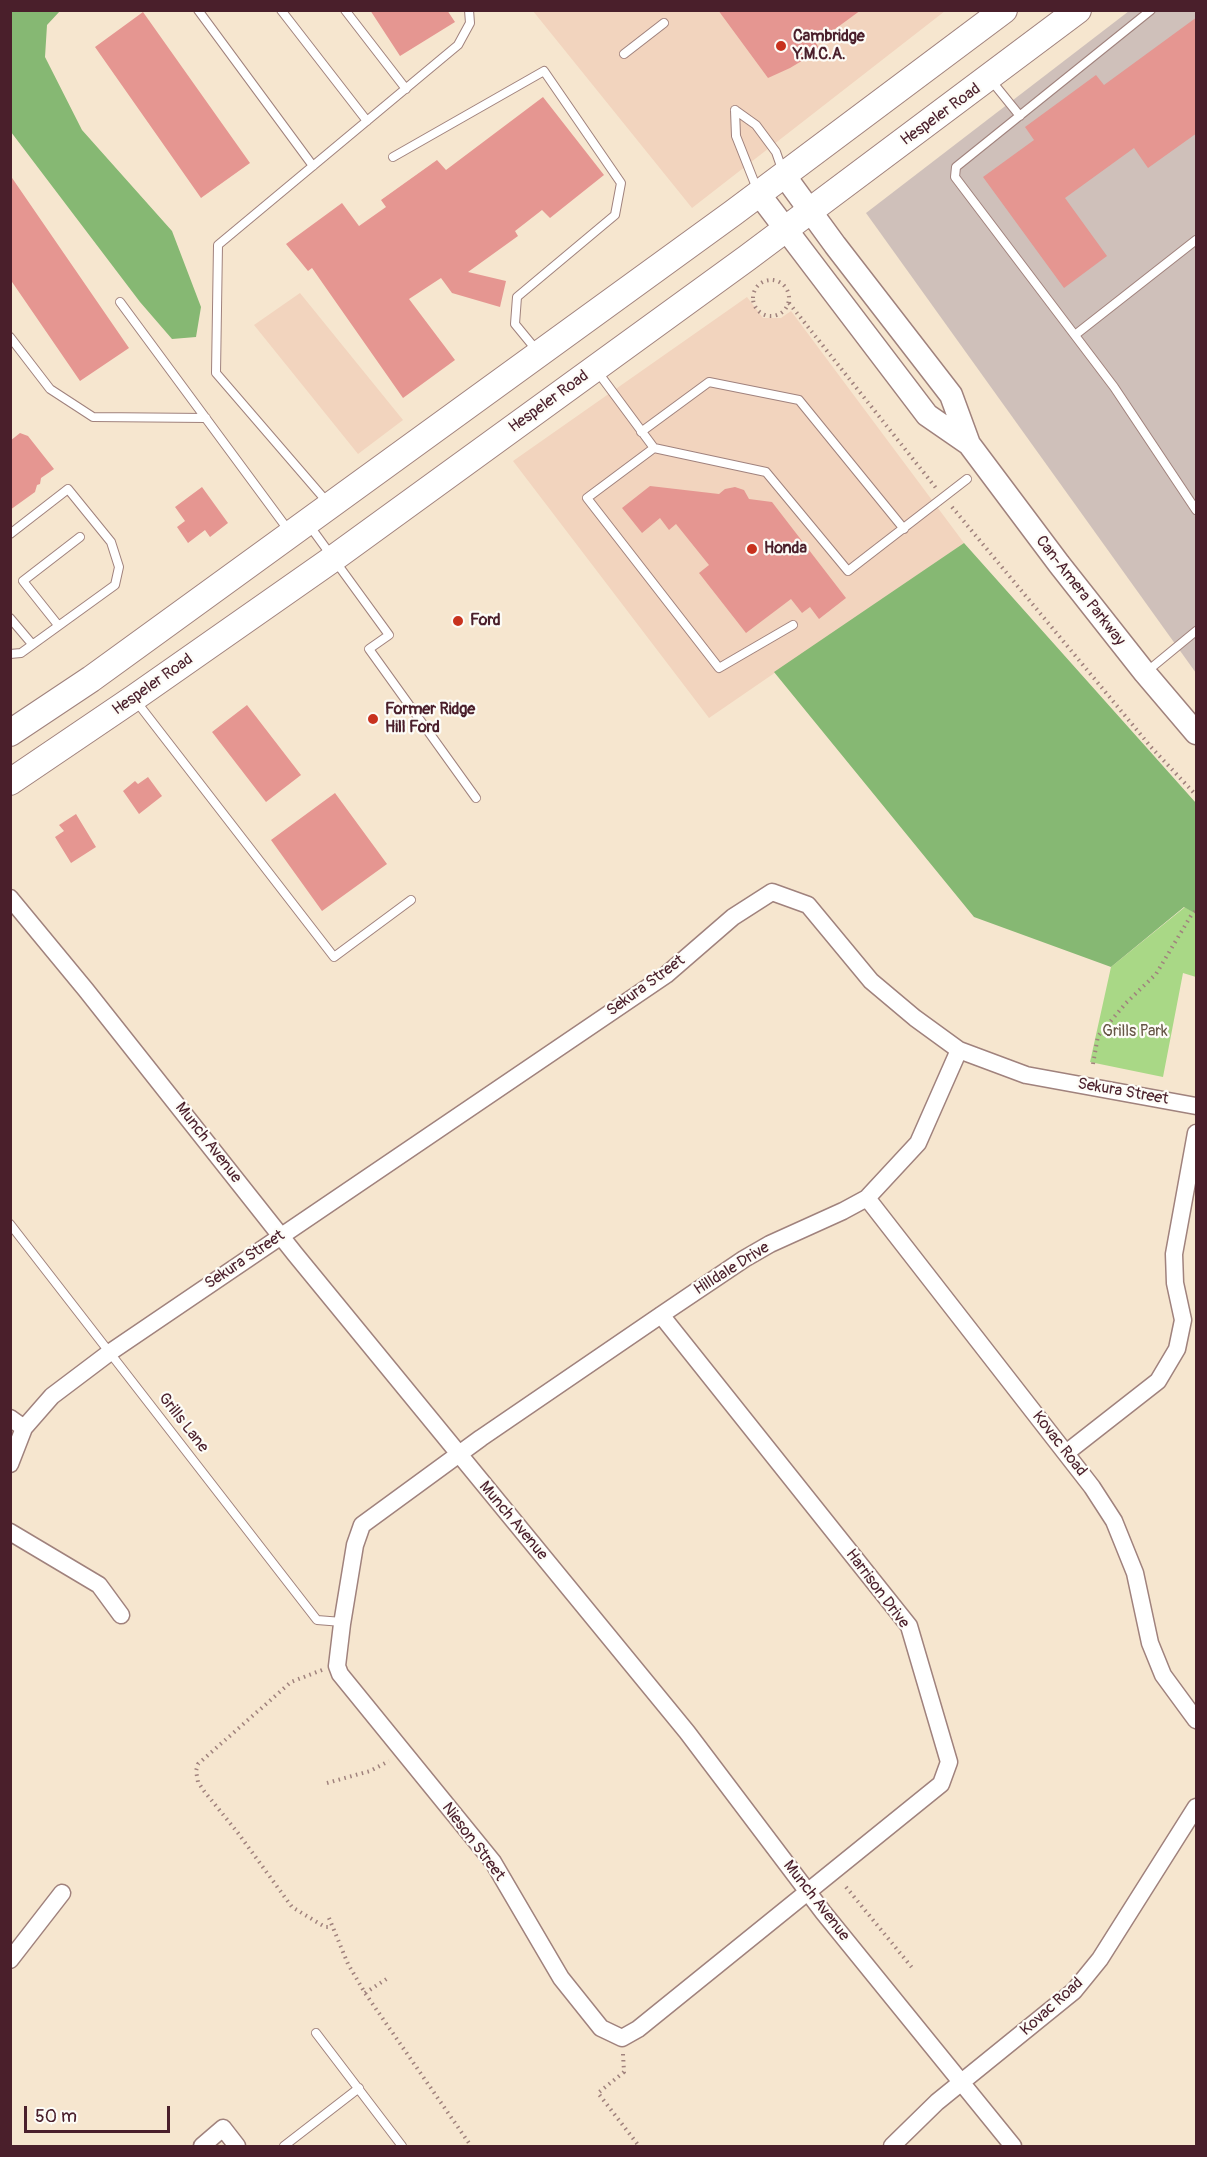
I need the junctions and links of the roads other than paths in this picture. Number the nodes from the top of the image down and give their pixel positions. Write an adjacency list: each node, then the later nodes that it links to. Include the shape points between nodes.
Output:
1 (198, 10): 15 (lane)
2 (281, 10): 13 (lane)
3 (345, 10): 11 (lane)
4 (469, 10): 11 (lane, via 471,23 458,45)
5 (1078, 10): 10 (main road, Hespeler Road)
6 (1151, 10): 12 (lane)
7 (999, 12): 16 (main road)
8 (664, 23): 9 (lane)
9 (624, 54)
10 (989, 79): 12 (lane); 18 (main road, Hespeler Road)
11 (406, 89): 13 (lane)
12 (1020, 116): 22 (lane, via 956,167 955,177)
13 (367, 121): 15 (lane)
14 (393, 157): 24 (lane, via 544,71 621,183 615,214 517,297 515,324)
15 (313, 166): 31 (lane, via 218,245 216,373)
16 (784, 175): 17 (main road); 17 (lane, via 776,152 763,134 735,110 736,136); 18 (main road, Can-Amera Parkway)
17 (759, 194): 19 (main road, Can-Amera Parkway); 24 (main road)
18 (810, 211): 19 (main road, Hespeler Road); 28 (main road, Can-Amera Parkway, via 951,395)
19 (786, 229): 25 (main road, Hespeler Road); 28 (main road, Can-Amera Parkway, via 927,415)
20 (1197, 240): 22 (lane)
21 (120, 302): 26 (lane)
22 (1075, 335): 32 (lane)
23 (10, 337): 26 (lane, via 50,389 93,417)
24 (539, 353): 31 (main road)
25 (595, 369): 27 (lane); 37 (main road, Hespeler Road)
26 (206, 418): 33 (lane)
27 (641, 432): 29 (lane); 34 (lane, via 709,382 799,400)
28 (969, 444): 44 (main road, Can-Amera Parkway)
29 (654, 448): 34 (lane, via 766,472 848,571); 40 (lane, via 587,498 719,668)
30 (967, 479): 34 (lane)
31 (330, 505): 33 (main road)
32 (1197, 510)
33 (299, 528): 37 (lane); 46 (main road)
34 (904, 529)
35 (10, 534): 39 (lane, via 68,489 111,542 119,567 115,585)
36 (80, 537): 39 (lane, via 23,581)
37 (334, 558): 45 (main road, Hespeler Road); 49 (lane, via 388,635 369,649)
38 (10, 618): 42 (lane)
39 (58, 625): 42 (lane)
40 (793, 625)
41 (1197, 632): 44 (lane)
42 (32, 644): 43 (lane, via 21,653)
43 (10, 654)
44 (1145, 673): 47 (main road, Can-Amera Parkway)
45 (134, 698): 48 (main road, Hespeler Road); 51 (lane, via 334,957)
46 (10, 733)
47 (1197, 733)
48 (10, 782)
49 (476, 798)
50 (10, 898): 57 (street, Munch Avenue)
51 (411, 900)
52 (959, 1050): 53 (street, Sekura Street, via 1026,1075); 55 (street, Hilldale Drive, via 918,1143); 57 (street, Sekura Street, via 871,981 807,905 772,892 733,916 666,975)
53 (1197, 1106)
54 (1197, 1133): 61 (street, via 1174,1254 1175,1282 1184,1320 1177,1349 1158,1381)
55 (867, 1198): 58 (street, Hilldale Drive, via 770,1244); 61 (street, Kovac Road)
56 (10, 1224): 59 (lane, Grills Lane)
57 (281, 1236): 59 (street, Sekura Street); 62 (street, Munch Avenue)
58 (661, 1315): 62 (street, Hilldale Drive); 69 (street, Harrison Drive, via 909,1626 949,1762 941,1784)
59 (109, 1353): 60 (street, Sekura Street); 66 (lane, Grills Lane, via 317,1620)
60 (17, 1423): 63 (street, Sekura Street)
61 (1066, 1453): 67 (street, Kovac Road, via 1114,1521 1135,1573 1150,1642 1163,1675)
62 (459, 1455): 66 (street, via 362,1525); 69 (street, Munch Avenue, via 687,1732)
63 (10, 1464)
64 (10, 1532): 65 (street, via 99,1585)
65 (121, 1615)
66 (342, 1622): 69 (street, Nieson Street, via 337,1666 340,1674 493,1862 561,1978 601,2028 622,2038 638,2029)
67 (1197, 1720)
68 (1197, 1807): 73 (street, Kovac Road, via 1100,1959 1074,1990)
69 (808, 1892): 73 (street, Munch Avenue)
70 (62, 1893): 71 (street)
71 (10, 1960)
72 (316, 2033): 74 (lane)
73 (962, 2082): 79 (street, Kovac Road); 80 (street, Munch Avenue)
74 (359, 2088): 77 (lane); 78 (lane)
75 (202, 2146): 76 (street, via 223,2128)
76 (237, 2146)
77 (284, 2146)
78 (402, 2146)
79 (892, 2146)
80 (1013, 2146)

